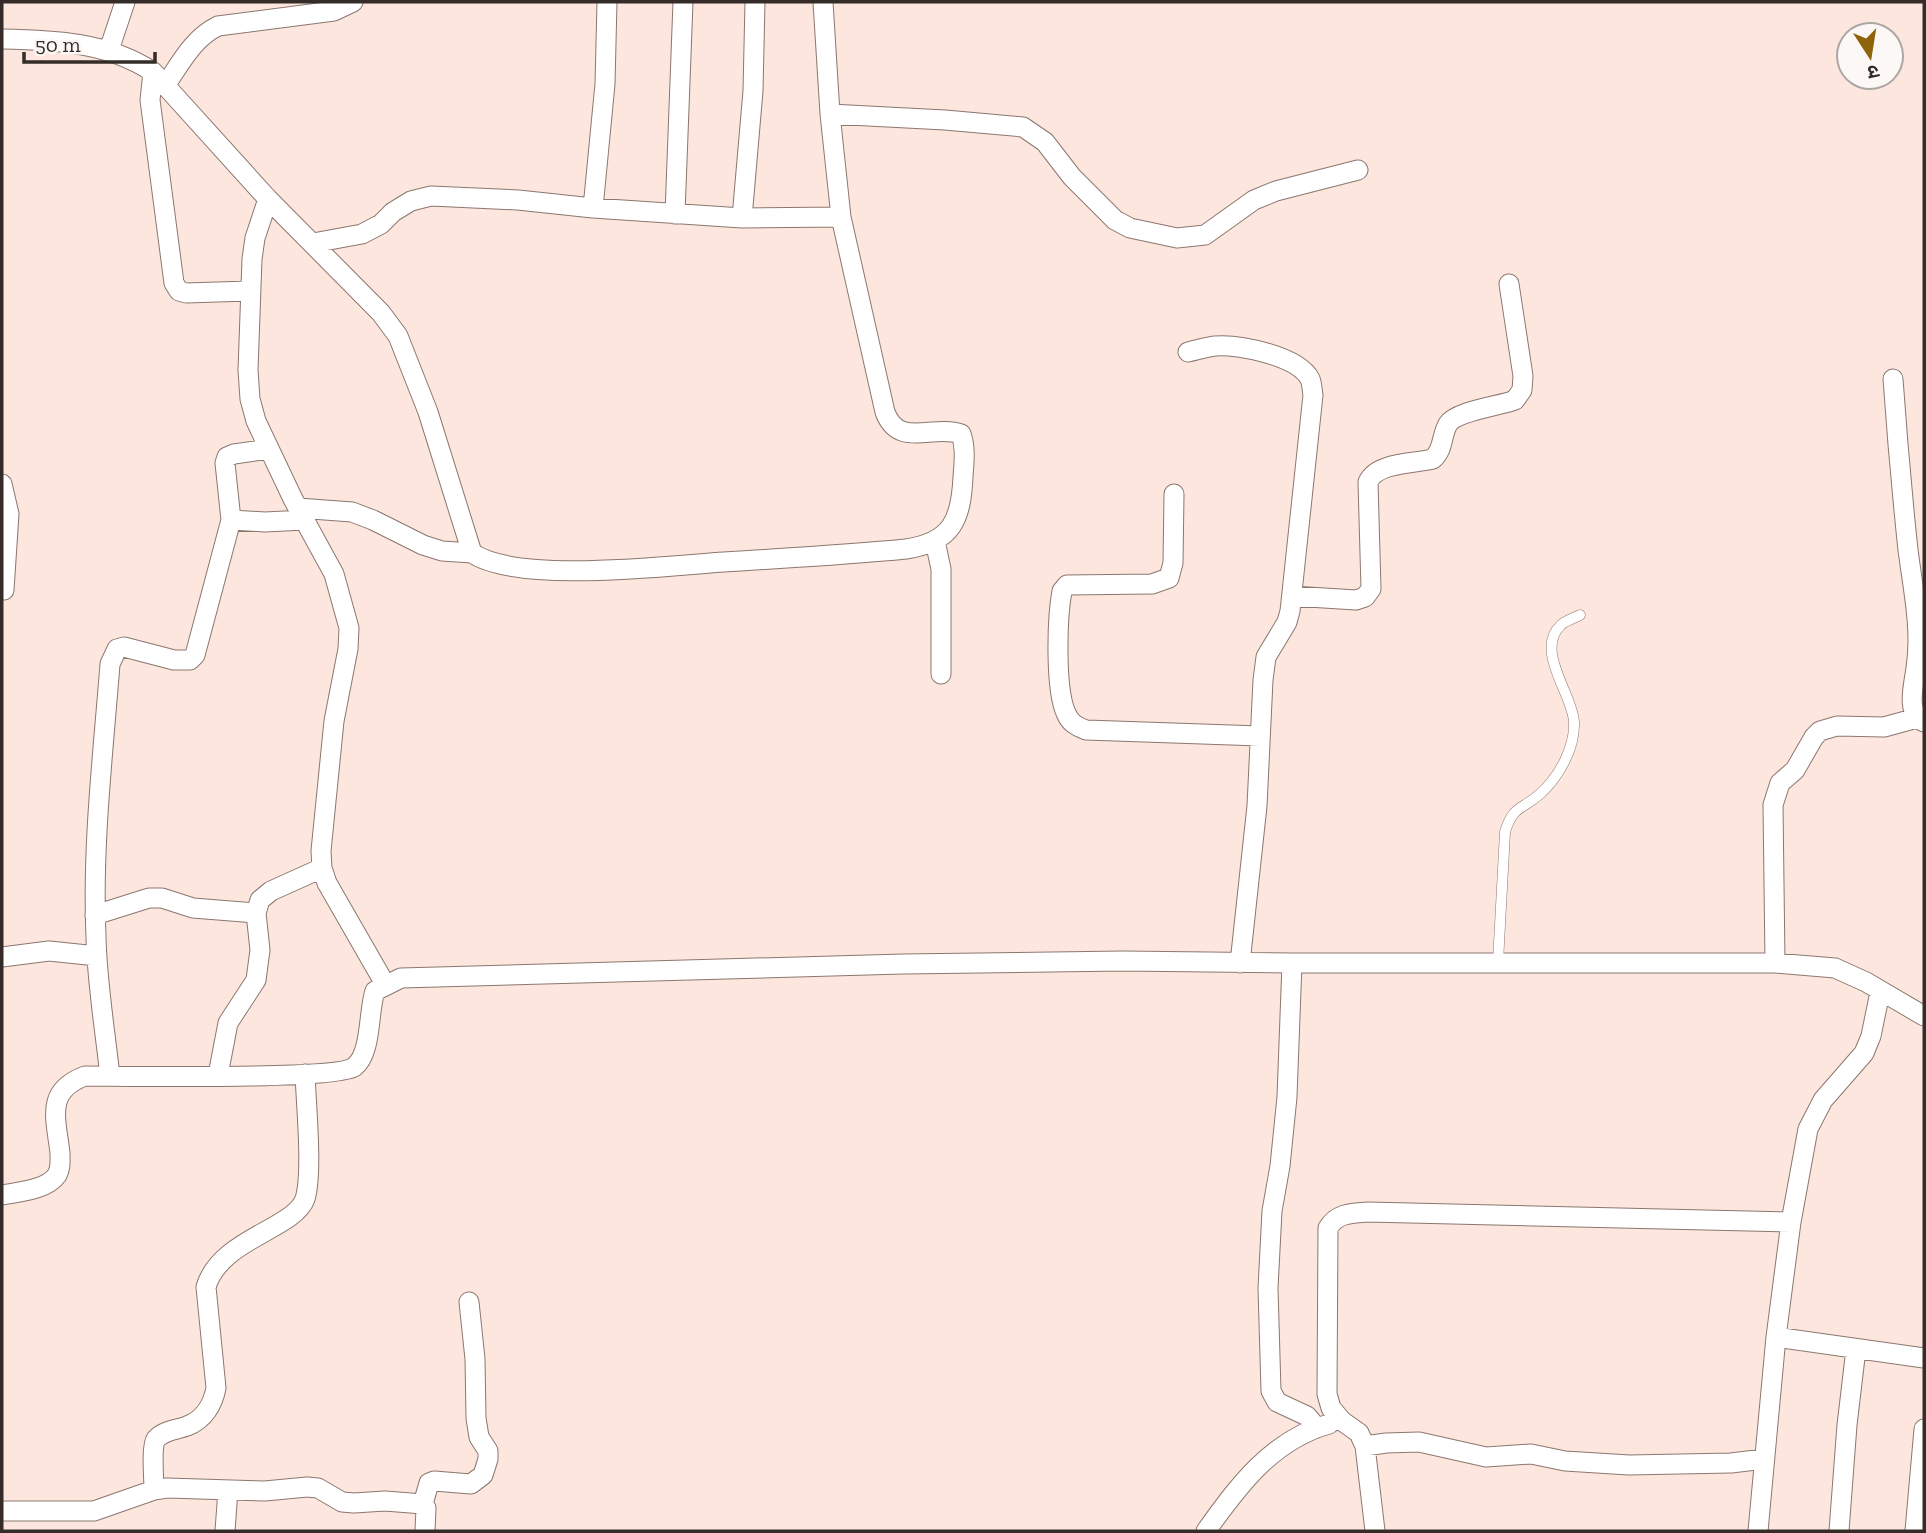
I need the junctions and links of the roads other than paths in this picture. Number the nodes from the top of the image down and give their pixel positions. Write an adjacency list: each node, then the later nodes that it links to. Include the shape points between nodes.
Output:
1 (125, 2): 8 (street)
2 (352, 2): 9 (street, via 334,11 218,26 204,33)
3 (607, 2): 13 (street, via 605,84)
4 (683, 2): 14 (street)
5 (755, 2): 15 (street)
6 (823, 2): 10 (street)
7 (2, 39): 8 (street, via 48,40)
8 (109, 50): 9 (street, via 134,59)
9 (159, 79): 12 (street); 19 (street, via 150,100 174,283 186,293)
10 (830, 114): 11 (street, via 1023,127 1045,142 1115,220 1130,228 1177,238 1205,235 1254,200 1276,191); 16 (street)
11 (1358, 170)
12 (268, 199): 17 (street); 19 (street, via 255,238)
13 (593, 208): 14 (street); 17 (street, via 431,197 411,201 362,234)
14 (674, 214): 15 (street)
15 (743, 218): 16 (street)
16 (841, 218): 27 (street, via 890,425 900,432 961,433 965,444 958,518)
17 (313, 243): 28 (street, via 382,313 398,336 428,412)
18 (1509, 284): 30 (street, via 1523,376 1515,400 1456,416 1433,459 1371,475 1372,572 1371,589 1365,597)
19 (250, 291): 22 (street, via 250,399)
20 (1188, 352): 30 (street, via 1216,346 1246,348 1297,365 1310,379 1313,395)
21 (1893, 379): 33 (street, via 1919,644 1913,712)
22 (269, 449): 25 (street); 26 (street, via 227,457)
23 (2, 484): 29 (street, via 9,514)
24 (1174, 494): 34 (street, via 1169,578 1152,584 1067,584 1062,591 1060,690 1065,713 1073,725 1086,730)
25 (301, 514): 26 (street, via 265,522); 28 (street, via 352,512 423,545); 35 (street, via 334,574 349,628 334,721)
26 (231, 520): 37 (street, via 190,660 124,647 117,649 110,664)
27 (934, 541): 28 (street, via 880,552 586,571 512,567); 32 (street, via 941,569)
28 (472, 553)
29 (4, 590)
30 (1292, 596): 34 (street, via 1287,622 1266,657)
31 (1580, 615): 40 (lane, via 1560,625 1552,646 1557,677 1574,723 1569,752 1539,795 1510,816 1505,831)
32 (941, 674)
33 (1921, 720): 43 (street, via 1820,731 1795,770 1780,783 1773,805)
34 (1260, 736): 41 (street)
35 (322, 868): 36 (street, via 271,891 260,900); 44 (street)
36 (257, 913): 37 (street, via 193,908 149,898); 48 (street, via 260,950 256,980 228,1023)
37 (96, 915): 38 (street)
38 (97, 956): 39 (street, via 49,951); 49 (street)
39 (2, 957)
40 (1498, 962): 42 (street); 43 (street)
41 (1240, 963): 42 (street); 44 (street, via 914,964 418,976)
42 (1292, 963): 57 (street, via 1286,1107 1272,1211 1268,1288 1271,1391 1277,1402 1307,1416)
43 (1775, 963): 45 (street, via 1835,968)
44 (385, 984): 47 (street, via 375,990 366,1047 354,1068)
45 (1880, 992): 46 (street); 51 (street, via 1864,1053 1823,1100 1808,1129)
46 (1924, 1016)
47 (305, 1074): 48 (street); 61 (street, via 308,1178 304,1200 297,1211 239,1246 209,1278 214,1401 188,1426 156,1439)
48 (218, 1075): 49 (street)
49 (110, 1076): 50 (street, via 72,1081 57,1098 61,1163 56,1176 44,1185)
50 (2, 1195)
51 (1791, 1222): 53 (street); 56 (street, via 1346,1213 1328,1228 1327,1394)
52 (469, 1302): 63 (street, via 476,1418 488,1459 482,1475 471,1484 429,1483)
53 (1776, 1337): 54 (street); 60 (street)
54 (1856, 1349): 55 (street); 70 (street)
55 (1924, 1358)
56 (1342, 1421): 57 (street); 59 (street, via 1359,1433)
57 (1317, 1428): 67 (street, via 1287,1443 1255,1468)
58 (1924, 1429): 71 (street)
59 (1365, 1446): 60 (street, via 1419,1443 1486,1457 1531,1454 1629,1465); 68 (street)
60 (1764, 1459): 69 (street)
61 (154, 1490): 62 (street); 64 (street, via 94,1511)
62 (228, 1490): 63 (street, via 307,1487 342,1502); 65 (street)
63 (423, 1504): 66 (street)
64 (2, 1511)
65 (225, 1531)
66 (425, 1531)
67 (1206, 1531)
68 (1375, 1531)
69 (1758, 1531)
70 (1839, 1531)
71 (1915, 1531)

